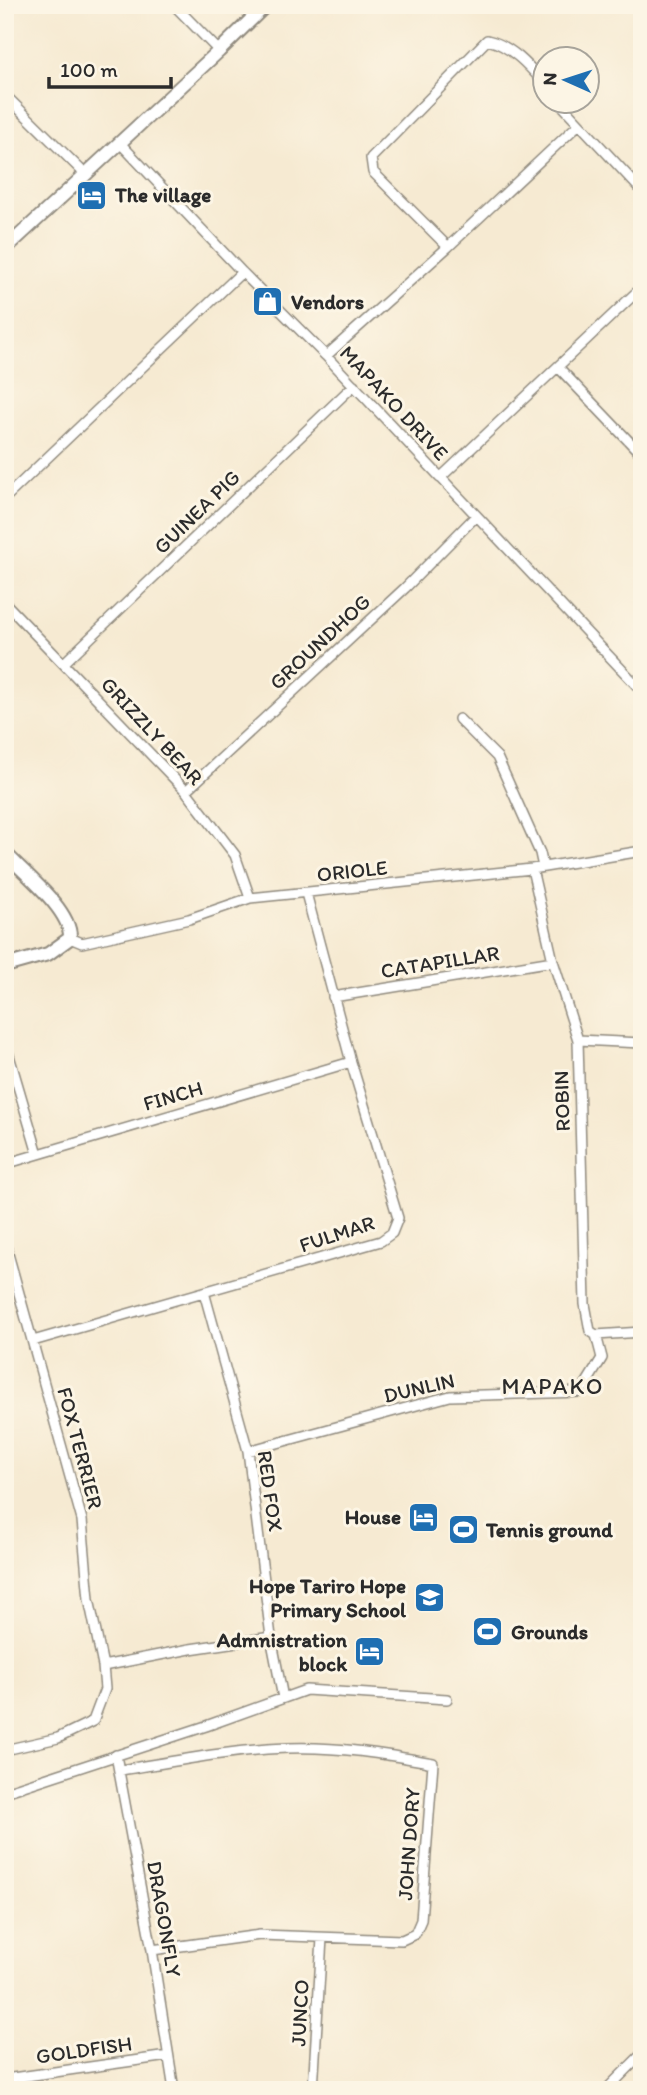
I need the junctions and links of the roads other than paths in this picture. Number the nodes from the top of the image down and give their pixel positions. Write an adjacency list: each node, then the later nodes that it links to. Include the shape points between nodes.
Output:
1 (174, 5): 3 (street)
2 (266, 5): 3 (street)
3 (219, 51): 8 (street)
4 (532, 70): 11 (street, via 500,43 487,40 371,158 373,172)
5 (5, 95): 9 (street)
6 (572, 116): 7 (street)
7 (579, 124): 10 (street); 11 (street)
8 (119, 142): 9 (street); 13 (street, MAPAKO DRIVE)
9 (86, 175): 12 (street)
10 (642, 191)
11 (448, 247): 15 (street)
12 (5, 249)
13 (242, 272): 15 (street, MAPAKO DRIVE); 20 (street)
14 (642, 286): 16 (street)
15 (326, 356): 17 (street, MAPAKO DRIVE)
16 (558, 367): 18 (street); 19 (street)
17 (354, 385): 19 (street, MAPAKO DRIVE); 23 (street, GUINEA PIG)
18 (642, 455)
19 (440, 478): 21 (street, MAPAKO DRIVE)
20 (5, 498)
21 (476, 516): 24 (street, MAPAKO DRIVE); 26 (street, GROUNDHOG)
22 (5, 603): 23 (street, GRIZZLY BEAR)
23 (64, 663): 26 (street, GRIZZLY BEAR)
24 (642, 691)
25 (460, 719): 29 (street, via 497,757)
26 (186, 791): 32 (street, GRIZZLY BEAR, via 234,855)
27 (642, 852): 29 (street, ORIOLE)
28 (5, 853): 33 (street, via 64,914)
29 (543, 867): 30 (street, ORIOLE)
30 (532, 869): 31 (street, ORIOLE); 34 (street, ROBIN)
31 (306, 893): 32 (street, ORIOLE); 36 (street, FULMAR)
32 (250, 898): 33 (street, ORIOLE, via 189,919 82,943)
33 (70, 938): 35 (street, via 48,954)
34 (553, 961): 36 (street, CATAPILLAR); 37 (street, ROBIN)
35 (5, 966)
36 (333, 997): 40 (street, FULMAR)
37 (578, 1040): 39 (street); 46 (street, ROBIN, via 585,1304 590,1331)
38 (5, 1042): 41 (street)
39 (642, 1043)
40 (351, 1062): 41 (street, FINCH); 44 (street, FULMAR, via 398,1218 392,1233 381,1241)
41 (38, 1154): 42 (street, FINCH)
42 (5, 1164)
43 (5, 1243): 47 (street, FOX TERRIER)
44 (204, 1292): 47 (street, FULMAR); 48 (street, RED FOX)
45 (642, 1332): 46 (street)
46 (596, 1335): 48 (street, DUNLIN, via 602,1357 581,1392 450,1396)
47 (33, 1341): 50 (street, FOX TERRIER, via 82,1520 89,1599)
48 (248, 1451): 49 (street, RED FOX)
49 (271, 1637): 50 (street); 51 (street, RED FOX)
50 (103, 1666): 53 (street, FOX TERRIER, via 105,1689 93,1721 58,1738)
51 (283, 1698): 52 (street, via 318,1690); 54 (street)
52 (447, 1699)
53 (5, 1750)
54 (116, 1755): 55 (street, DRAGONFLY); 56 (street)
55 (121, 1770): 57 (street, JOHN DORY, via 288,1748 366,1751 433,1763 421,1920 415,1934 402,1940); 58 (street, DRAGONFLY)
56 (5, 1792)
57 (323, 1938): 58 (street, JOHN DORY, via 260,1935); 63 (street, JUNCO)
58 (152, 1950): 60 (street, DRAGONFLY)
59 (642, 2054): 64 (street)
60 (168, 2056): 61 (street, GOLDFISH); 62 (street, DRAGONFLY)
61 (5, 2079)
62 (174, 2090)
63 (313, 2090)
64 (607, 2090)

